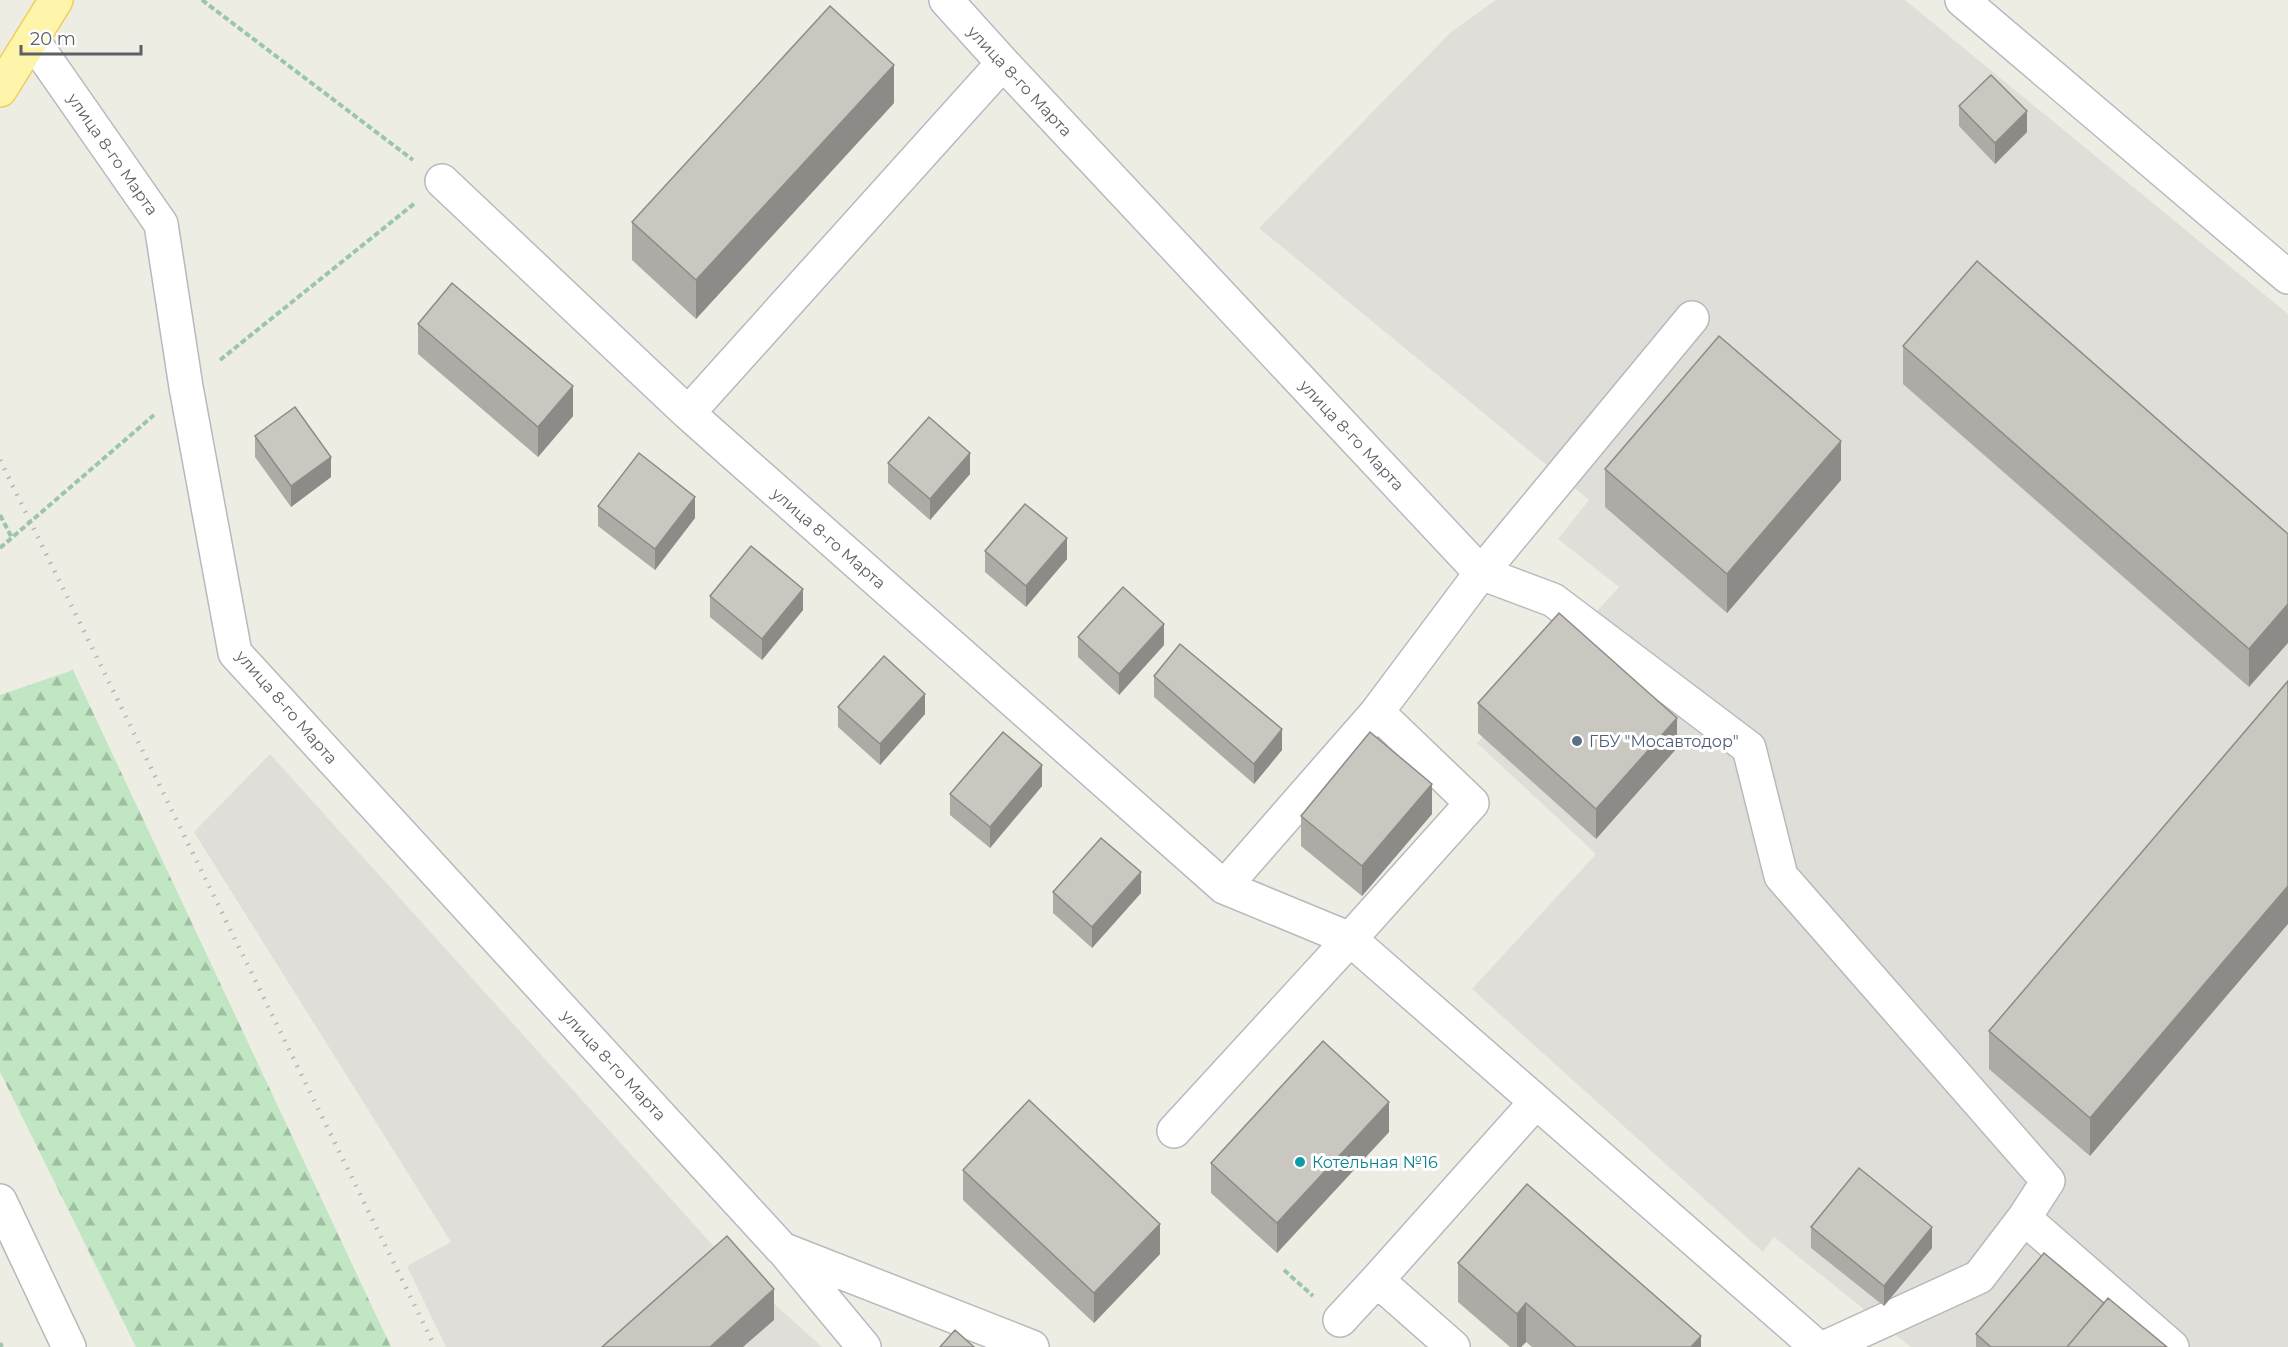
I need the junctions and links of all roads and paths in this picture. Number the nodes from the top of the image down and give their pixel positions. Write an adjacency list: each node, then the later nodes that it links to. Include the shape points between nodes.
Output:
1 (56, 0): 5 (main road)
2 (202, 0): 8 (path)
3 (946, 0): 6 (street, улица 8-го Марта)
4 (1962, 0): 9 (street)
5 (33, 39): 7 (main road); 22 (street, улица 8-го Марта, via 161,224 186,387 236,653)
6 (1003, 63): 11 (street); 14 (street, улица 8-го Марта)
7 (0, 90)
8 (442, 181): 11 (street, улица 8-го Марта)
9 (2288, 277)
10 (1692, 318): 14 (street)
11 (688, 413): 16 (street, улица 8-го Марта)
12 (0, 514): 13 (path)
13 (12, 538)
14 (1481, 573): 15 (street); 21 (street, via 1553,600 1749,748 1781,876 2048,1180)
15 (1377, 712): 16 (street); 17 (street, via 1472,803)
16 (1224, 887): 17 (street, улица 8-го Марта)
17 (1350, 939): 18 (street, улица 8-го Марта); 19 (street)
18 (1535, 1103): 23 (street); 31 (street, улица 8-го Марта)
19 (1174, 1131)
20 (0, 1201): 27 (street)
21 (2024, 1218): 32 (street, via 1979,1277); 33 (street)
22 (782, 1249): 28 (street, улица 8-го Марта); 29 (street, улица 8-го Марта)
23 (1377, 1280): 24 (street); 30 (street)
24 (1340, 1320)
25 (0, 1343): 26 (path)
26 (2, 1347)
27 (69, 1347)
28 (864, 1347)
29 (1032, 1347)
30 (1452, 1347)
31 (1817, 1347)
32 (1826, 1347)
33 (2172, 1347)

